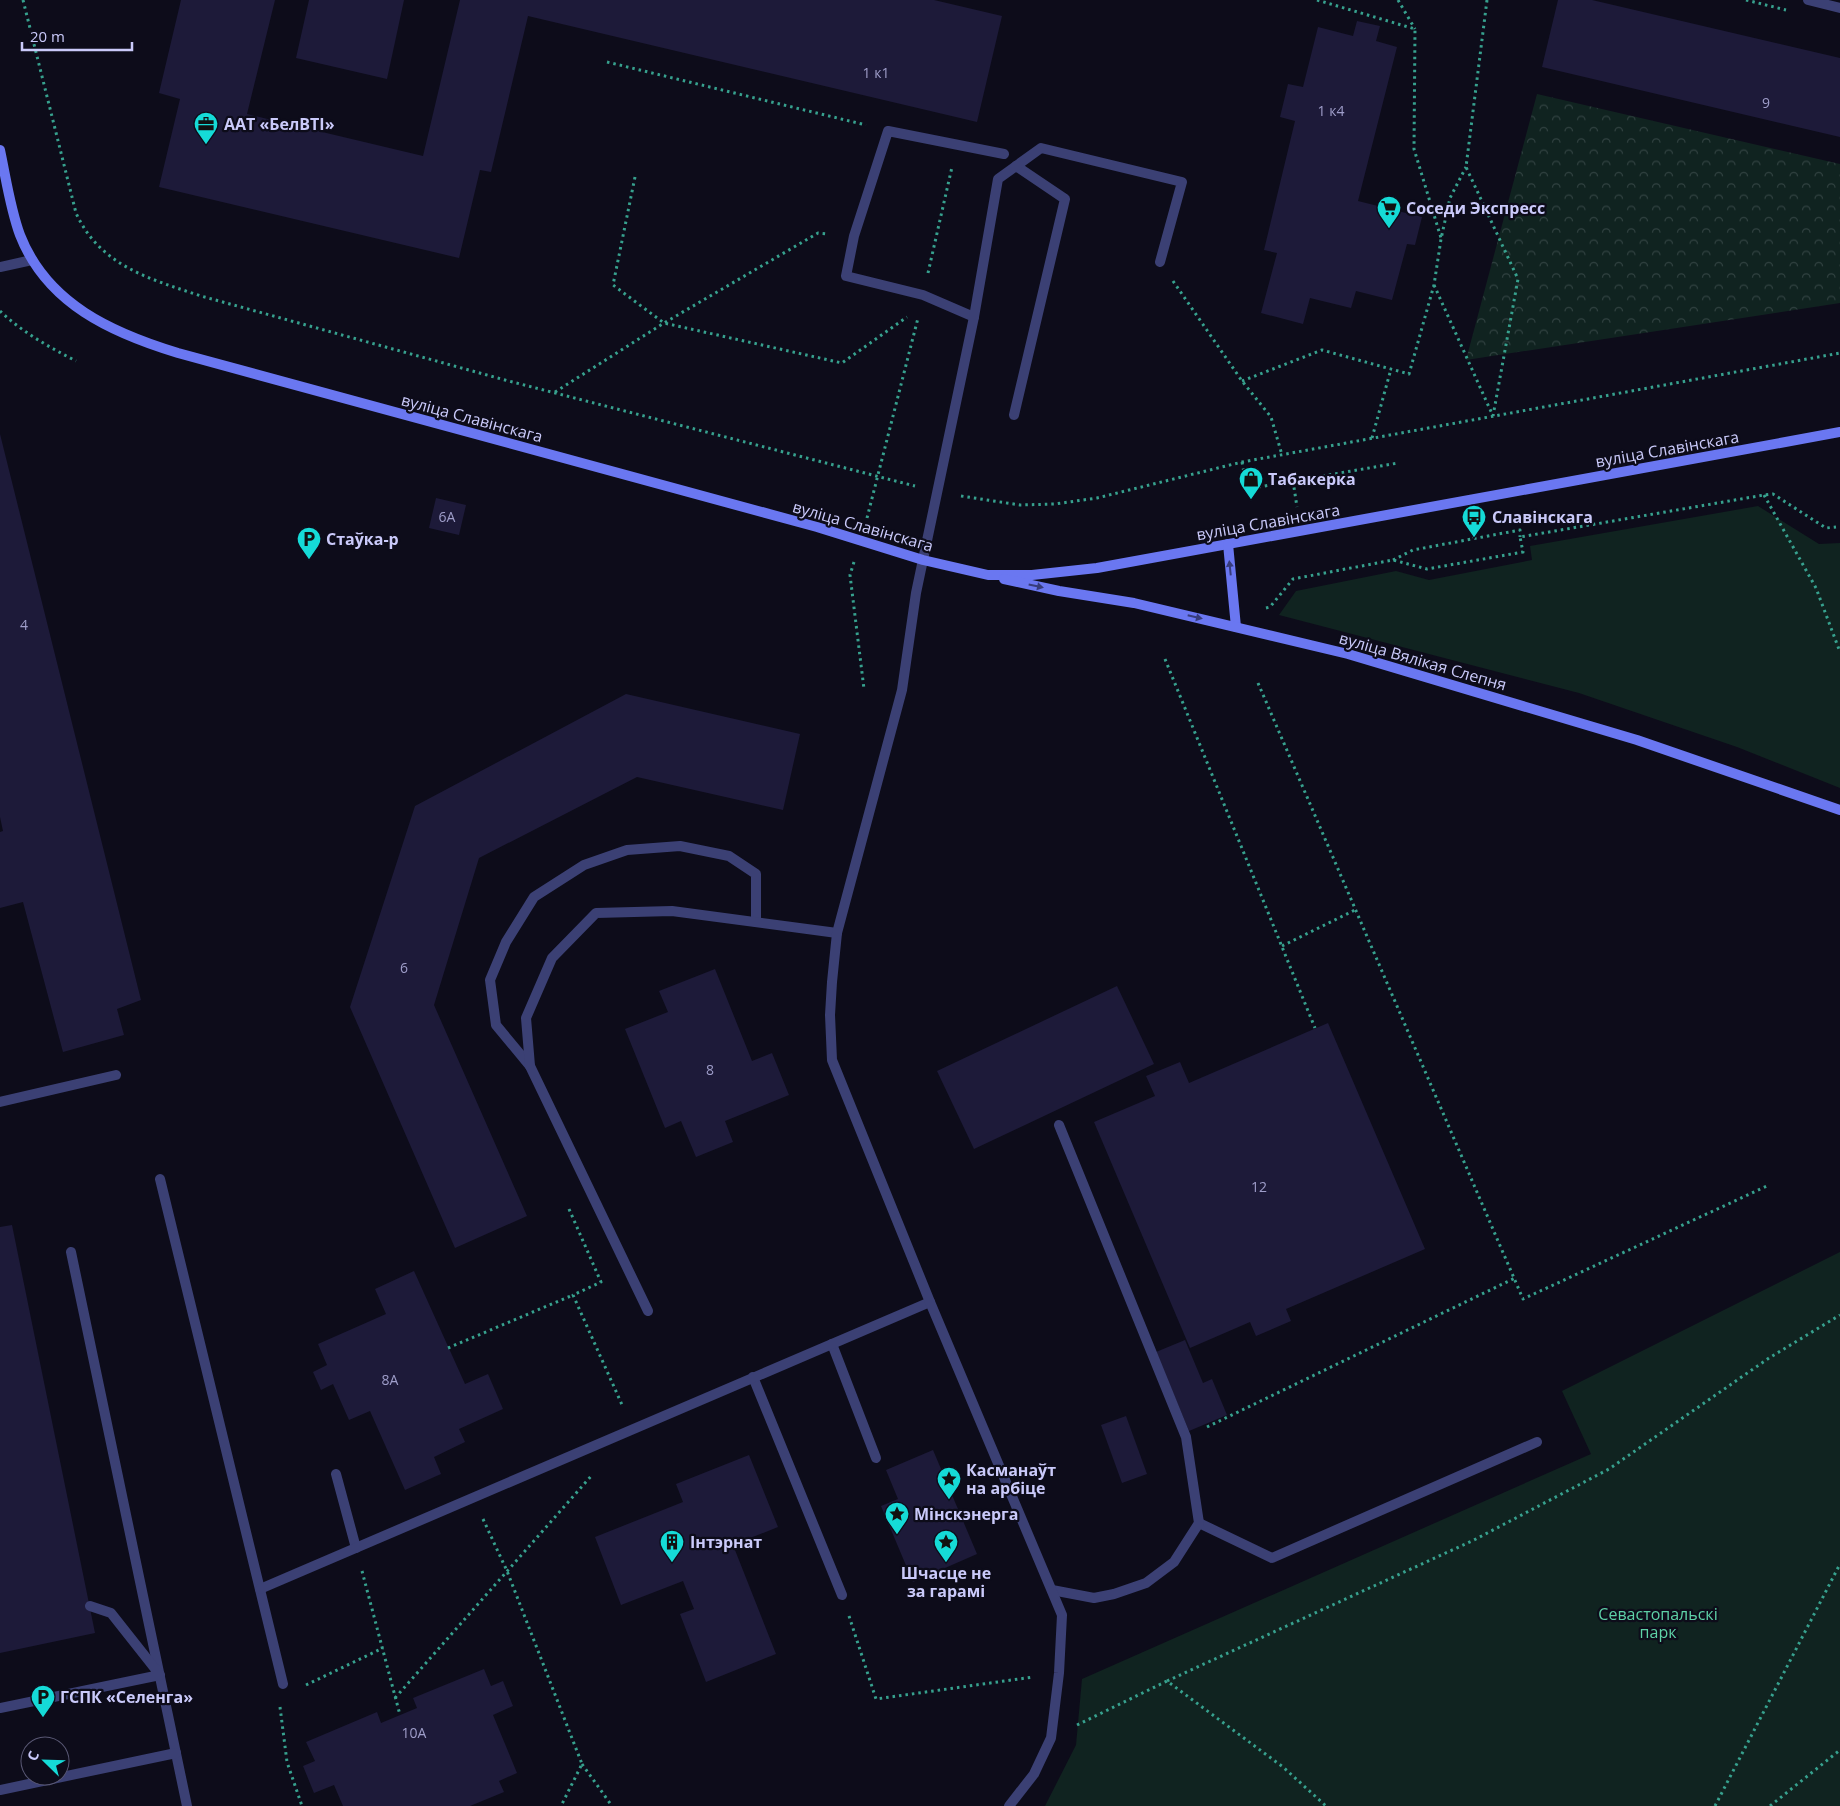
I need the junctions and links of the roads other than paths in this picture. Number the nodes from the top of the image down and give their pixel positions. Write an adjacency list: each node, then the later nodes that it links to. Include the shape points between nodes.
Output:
1 (1808, 0): 2 (lane)
2 (1840, 8)
3 (0, 150): 6 (street, вуліца Славінскага, via 20,235)
4 (1004, 154): 9 (lane, via 888,131 854,236 846,276 923,294)
5 (1016, 166): 7 (lane, via 1041,148 1182,182); 9 (lane, via 998,179); 10 (lane, via 1065,199)
6 (32, 260): 8 (lane); 13 (street, вуліца Славінскага, via 52,288 77,309 160,348 807,525)
7 (1160, 262)
8 (0, 267)
9 (974, 317): 13 (lane)
10 (1014, 415)
11 (1840, 432): 12 (street, вуліца Славінскага)
12 (1228, 544): 14 (street, вуліца Славінскага, via 1059,573); 15 (street, one-way to 12)
13 (923, 560): 14 (street, вуліца Славінскага); 18 (lane, via 902,690)
14 (988, 575): 15 (street, вуліца Вялікая Слепня, one-way to 15)
15 (1236, 626): 16 (street, вуліца Вялікая Слепня, via 1348,654 1637,740)
16 (1840, 810)
17 (756, 922): 18 (lane); 19 (lane, via 672,911 596,913 552,958 526,1018); 19 (lane, via 756,874 729,856 680,846 627,850 584,865 534,897 506,942 490,980 496,1026)
18 (837, 932): 25 (lane, via 830,1015 832,1060)
19 (530, 1066): 26 (lane)
20 (116, 1075): 21 (lane)
21 (0, 1102)
22 (1059, 1125): 32 (lane, via 1186,1437)
23 (160, 1179): 34 (lane)
24 (71, 1252): 38 (lane)
25 (930, 1302): 27 (lane); 35 (lane)
26 (648, 1311)
27 (832, 1344): 28 (lane); 30 (lane)
28 (753, 1378): 33 (lane); 36 (lane)
29 (1538, 1442): 32 (lane, via 1272,1558)
30 (876, 1458)
31 (336, 1474): 33 (lane)
32 (1199, 1523): 35 (lane, via 1174,1562 1146,1583 1094,1598)
33 (356, 1548): 34 (lane)
34 (260, 1589): 39 (lane)
35 (1052, 1590): 44 (lane, via 1062,1615 1051,1738 1034,1774)
36 (842, 1595)
37 (90, 1606): 38 (lane, via 111,1614)
38 (160, 1675): 40 (lane); 41 (lane)
39 (283, 1684)
40 (0, 1708)
41 (176, 1753): 42 (lane); 43 (lane)
42 (0, 1790)
43 (187, 1806)
44 (1009, 1806)

